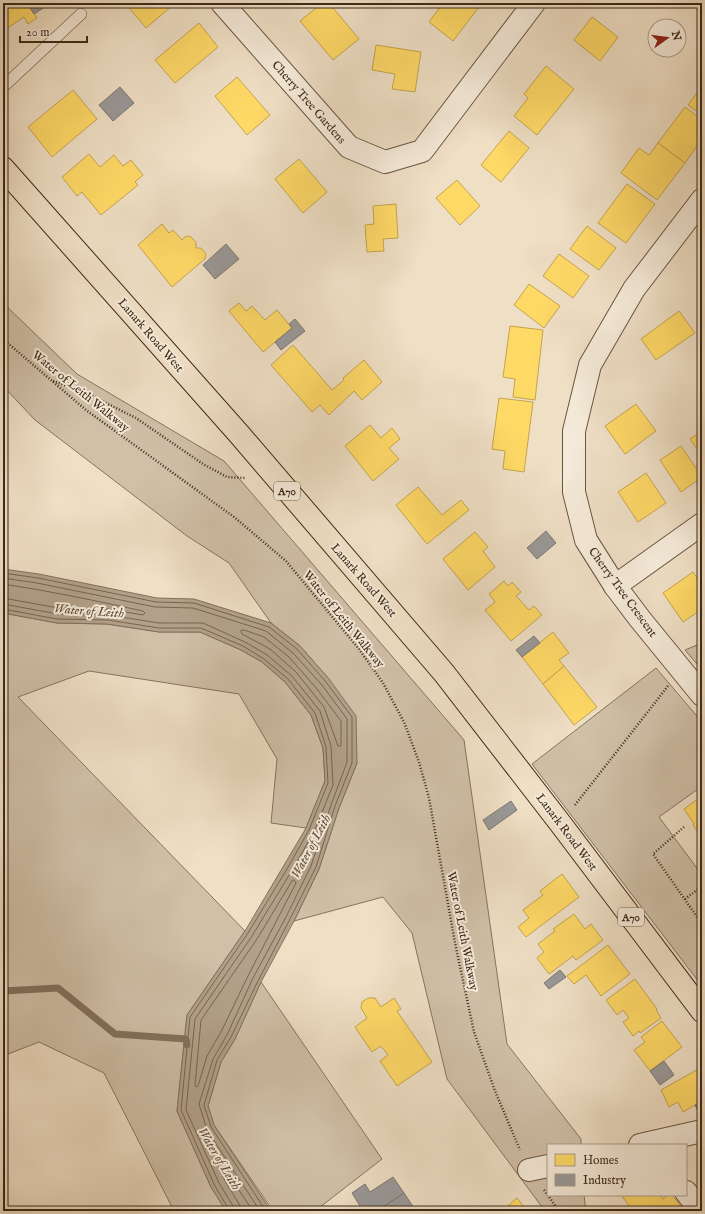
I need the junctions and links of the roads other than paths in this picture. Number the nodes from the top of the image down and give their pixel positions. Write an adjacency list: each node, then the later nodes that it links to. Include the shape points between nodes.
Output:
1 (222, 3): 2 (street, Cherry Tree Gardens, via 349,147 385,162 422,151)
2 (534, 3)
3 (81, 14): 4 (lane)
4 (3, 87)
5 (3, 168): 10 (main road, Lanark Road West / A70, via 239,434 444,673)
6 (702, 200): 8 (street, Cherry Tree Crescent, via 634,289 590,365 574,431 574,492 586,540)
7 (702, 524): 8 (street)
8 (615, 586): 9 (street, Cherry Tree Crescent)
9 (702, 695)
10 (702, 1011)
11 (702, 1132): 12 (street)
12 (647, 1144)
13 (687, 1193): 14 (street)
14 (701, 1211)

